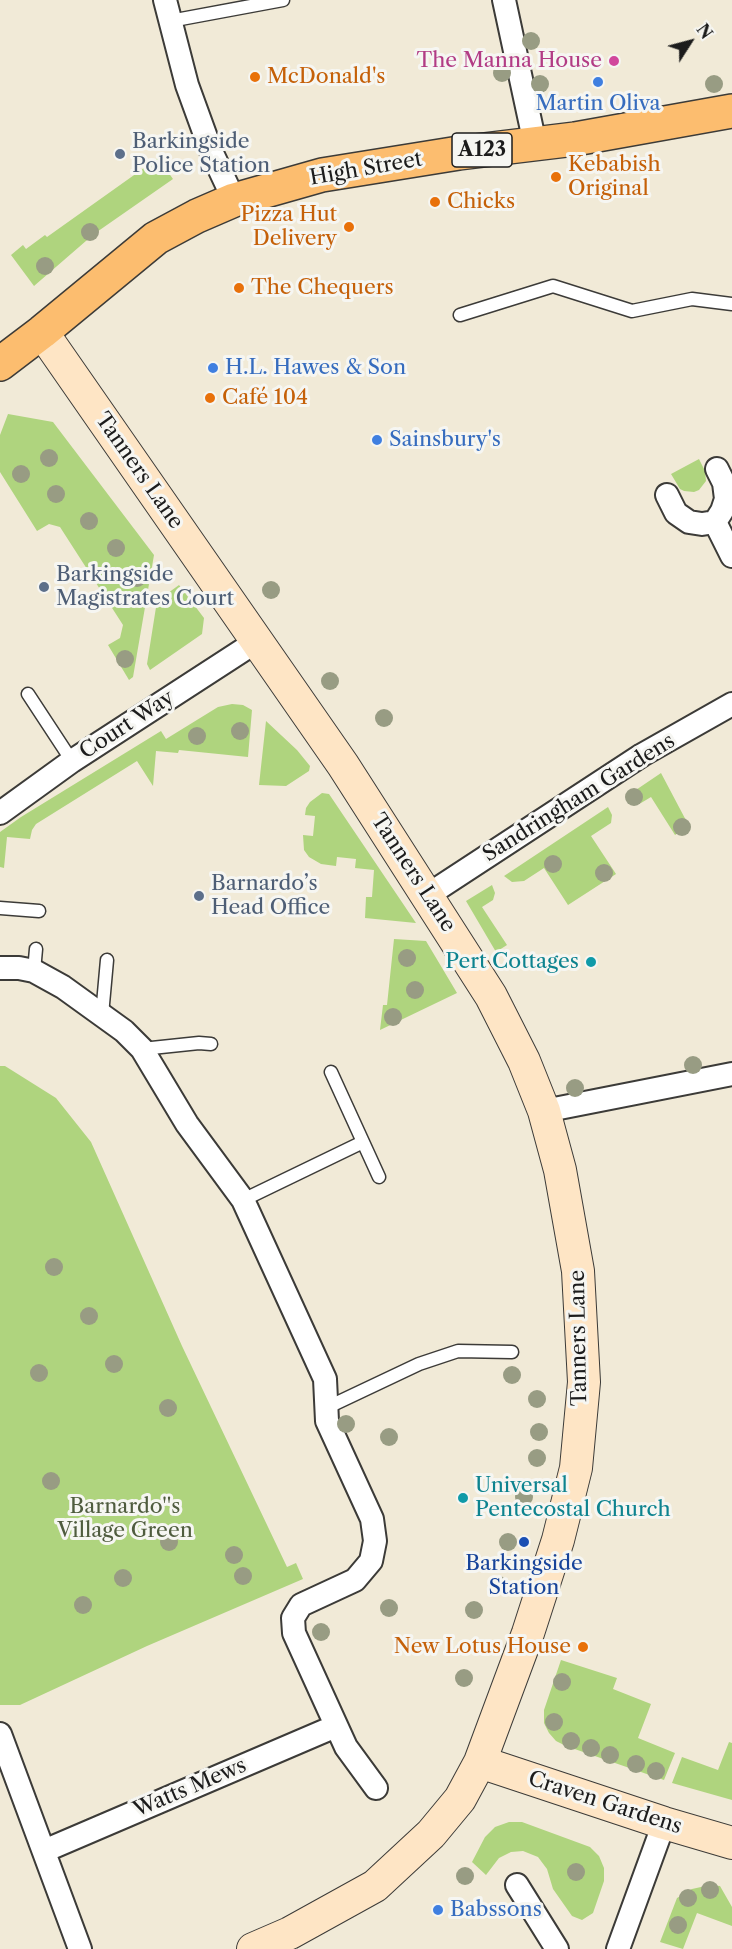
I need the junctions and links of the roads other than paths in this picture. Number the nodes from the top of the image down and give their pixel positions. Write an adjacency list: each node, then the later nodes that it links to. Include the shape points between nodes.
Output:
1 (284, 0): 3 (lane)
2 (504, 0): 5 (street)
3 (167, 10): 6 (street, via 188,85)
4 (732, 111): 5 (main road, High Street / A123)
5 (535, 144): 6 (main road, High Street / A123, via 322,176)
6 (234, 200): 9 (main road, High Street / A123, via 156,238)
7 (732, 304): 8 (lane, via 692,299 632,311 553,286)
8 (460, 315)
9 (42, 332): 10 (main road, A123); 15 (street, Tanners Lane)
10 (0, 364)
11 (717, 469): 13 (street, via 726,499)
12 (667, 495): 13 (street, via 676,513 689,522)
13 (715, 522): 14 (street)
14 (732, 556)
15 (257, 640): 18 (street, Court Way); 20 (street, Tanners Lane)
16 (28, 694): 18 (lane)
17 (732, 704): 20 (street, Sandringham Gardens, via 642,755)
18 (72, 761): 19 (street, Court Way)
19 (0, 813)
20 (428, 895): 32 (street, Tanners Lane, via 491,996)
21 (0, 908): 22 (lane)
22 (39, 911)
23 (36, 948): 26 (lane)
24 (107, 960): 27 (lane)
25 (0, 968): 26 (street)
26 (34, 971): 27 (street)
27 (102, 1015): 29 (street)
28 (211, 1044): 29 (lane)
29 (142, 1049): 35 (street, via 187,1124)
30 (331, 1071): 33 (lane)
31 (732, 1074): 32 (street)
32 (544, 1111): 40 (street, Tanners Lane, via 560,1170 578,1270 584,1382 576,1468 535,1614)
33 (363, 1142): 34 (lane); 35 (lane)
34 (379, 1177)
35 (243, 1200): 37 (street, via 325,1380)
36 (512, 1352): 37 (lane, via 458,1351 419,1364)
37 (326, 1408): 38 (street, via 327,1421 372,1519 375,1541 371,1562 355,1580 301,1605 293,1618 294,1633)
38 (336, 1726): 41 (street); 44 (street, Watts Mews)
39 (0, 1734): 44 (street)
40 (480, 1762): 42 (street, Craven Gardens); 47 (street, Tanners Lane, via 460,1799 431,1834 375,1886 290,1934)
41 (376, 1788)
42 (664, 1823): 43 (street, Craven Gardens); 49 (street)
43 (732, 1843)
44 (44, 1851): 46 (street)
45 (517, 1885): 48 (street)
46 (80, 1949)
47 (253, 1949)
48 (557, 1949)
49 (618, 1949)

